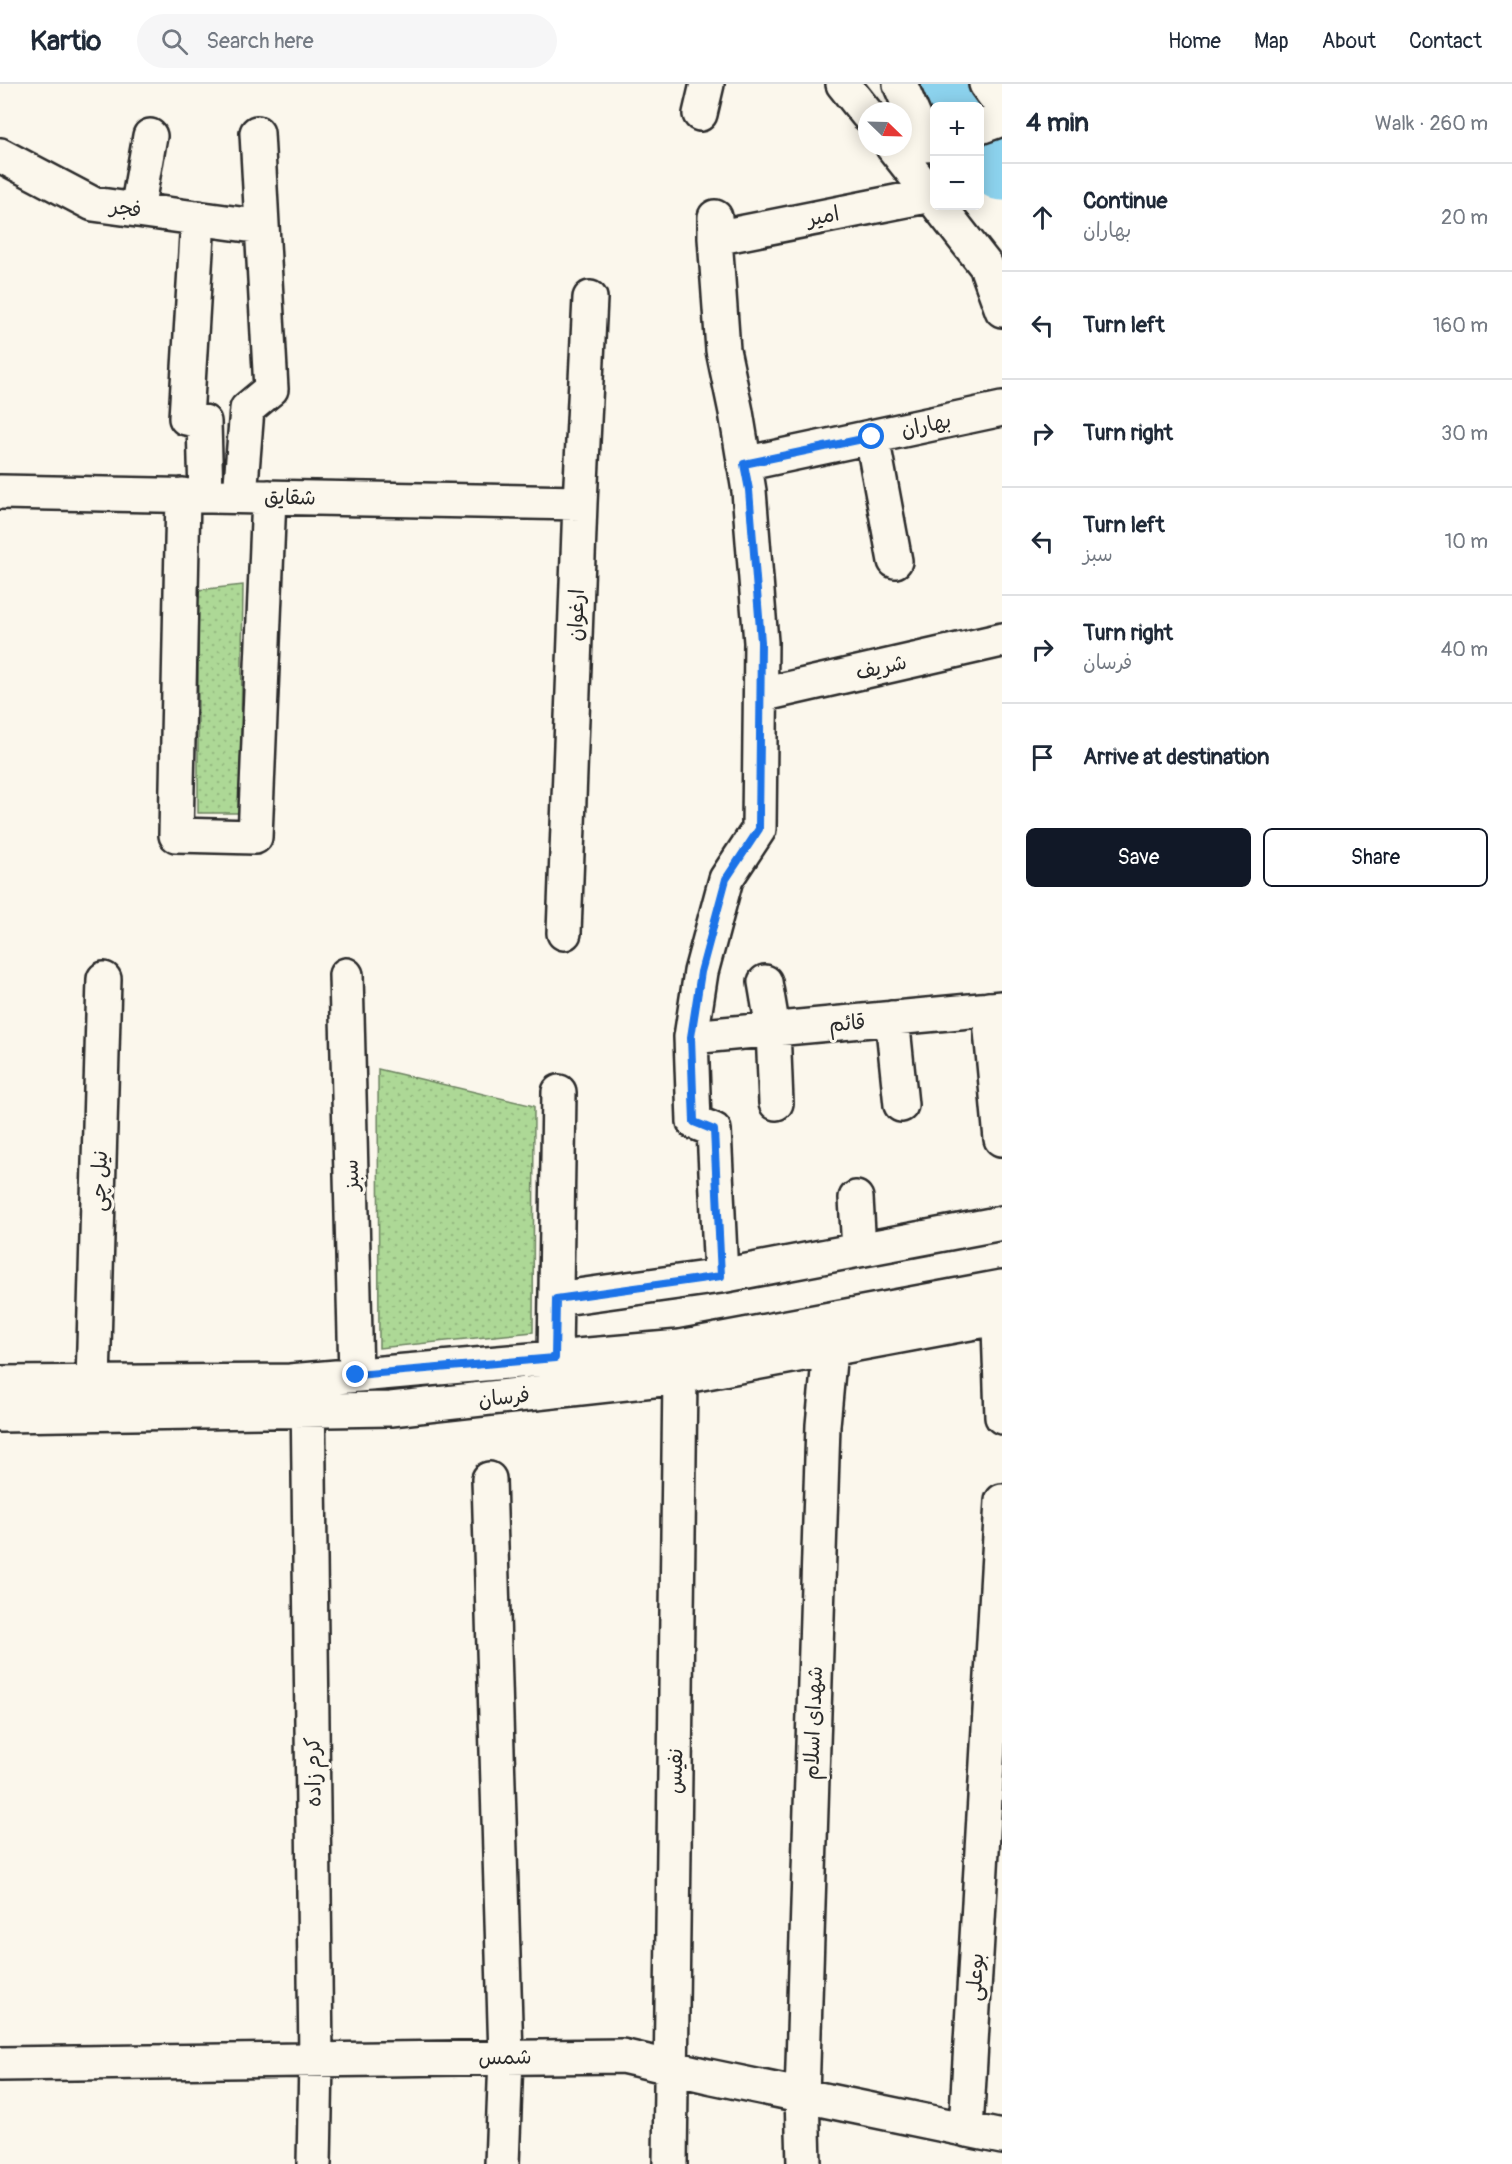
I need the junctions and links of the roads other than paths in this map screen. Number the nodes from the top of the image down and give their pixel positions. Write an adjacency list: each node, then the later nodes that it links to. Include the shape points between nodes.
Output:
1 (843, 84): 4 (street)
2 (900, 84): 10 (street)
3 (986, 84): 5 (street)
4 (858, 103)
5 (1002, 106)
6 (1002, 119): 7 (street)
7 (984, 126)
8 (257, 134): 18 (street)
9 (150, 136): 15 (street)
10 (916, 145)
11 (0, 155): 15 (street, فجر, via 93,204)
12 (900, 156): 13 (street)
13 (930, 194)
14 (930, 201): 23 (street, امیر, via 715,228 723,350)
15 (137, 210): 17 (street, فجر)
16 (943, 210): 20 (street, via 986,266)
17 (198, 218): 18 (street, فجر); 25 (street, via 186,418 204,422)
18 (262, 227): 26 (street, via 271,389 247,409)
19 (590, 298): 27 (street, ارغوان)
20 (1002, 310)
21 (1002, 408): 22 (street, بهاران)
22 (872, 437): 23 (street, بهاران); 28 (street)
23 (744, 464): 30 (street, via 761,642)
24 (0, 492): 25 (street, شقایق)
25 (194, 496): 26 (street, شقایق); 26 (street, via 176,835 255,837)
26 (254, 497): 27 (street, شقایق)
27 (580, 503): 31 (street, ارغوان)
28 (895, 561)
29 (1002, 640): 30 (street, شریف)
30 (761, 695): 38 (street, via 759,829 726,879 701,972)
31 (564, 933)
32 (346, 975): 51 (street, سبز)
33 (104, 980): 55 (street, نیل چی)
34 (765, 982): 37 (street)
35 (996, 1009): 36 (street, قائم); 42 (street)
36 (892, 1018): 37 (street, قائم); 41 (street)
37 (773, 1029): 38 (street, قائم); 40 (street)
38 (691, 1037): 46 (street, via 694,1122 714,1130)
39 (559, 1092): 47 (street)
40 (776, 1103)
41 (901, 1105)
42 (1001, 1139)
43 (856, 1197): 45 (street)
44 (1002, 1223): 45 (street)
45 (858, 1250): 46 (street)
46 (721, 1276): 47 (street)
47 (556, 1299): 50 (street)
48 (1000, 1303): 49 (street, فرسان); 50 (street, فرسان, via 680,1347); 58 (street)
49 (830, 1350): 52 (street, فرسان); 65 (street, شهدای اسلام, via 823,1425)
50 (555, 1358): 51 (street, فرسان)
51 (356, 1375): 53 (street, فرسان)
52 (680, 1377): 56 (street, فرسان, via 391,1409); 64 (street, نفیس)
53 (308, 1379): 55 (street, فرسان); 56 (street, کرم زاده)
54 (0, 1383): 55 (street, فرسان)
55 (93, 1383)
56 (309, 1412): 57 (street, فرسان); 62 (street, کرم زاده)
57 (0, 1415)
58 (1002, 1417)
59 (489, 1479): 61 (street)
60 (1002, 1501): 66 (street, بوعلی)
61 (506, 2057): 62 (street, شمس); 64 (street, شمس, via 622,2056); 69 (street)
62 (316, 2060): 63 (street, شمس); 68 (street, کرم زاده)
63 (0, 2064)
64 (672, 2068): 65 (street, شمس); 70 (street, نفیس)
65 (802, 2096): 66 (street, شمس); 71 (street, شهدای اسلام)
66 (966, 2130): 67 (street, شمس)
67 (1002, 2137)
68 (314, 2164)
69 (502, 2164)
70 (670, 2164)
71 (804, 2164)

